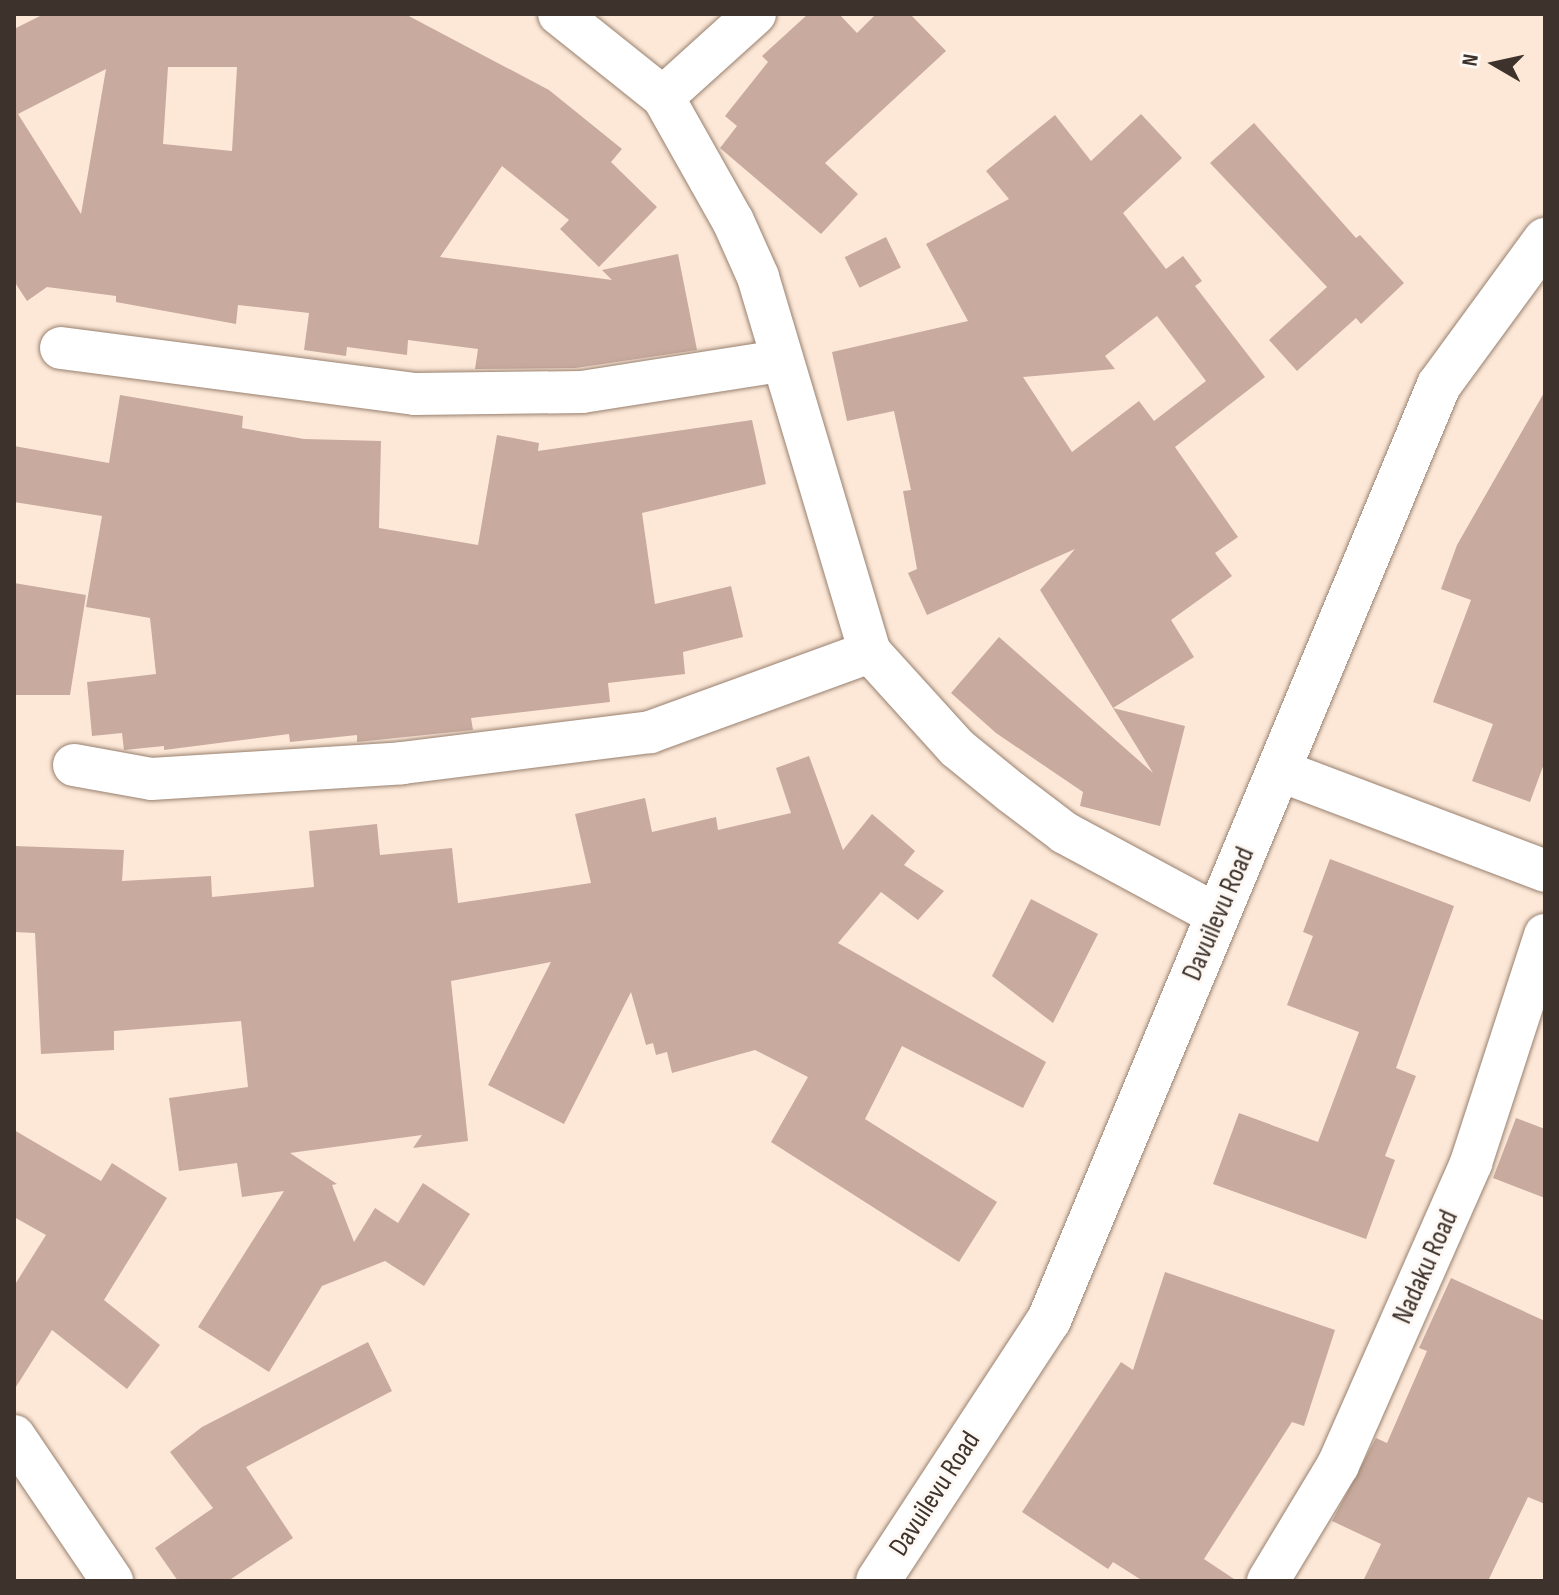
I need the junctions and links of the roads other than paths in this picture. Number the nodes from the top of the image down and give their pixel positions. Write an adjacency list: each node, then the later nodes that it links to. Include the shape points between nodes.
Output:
1 (559, 14): 3 (street)
2 (755, 14): 3 (street)
3 (663, 97): 6 (street, via 751,263)
4 (1545, 240): 9 (street, Davuilevu Road, via 1439,385)
5 (61, 348): 6 (street, via 415,394 582,392)
6 (780, 361): 7 (street)
7 (870, 652): 8 (street, via 650,732 402,763 151,779); 11 (street, via 957,748 1065,833)
8 (74, 765)
9 (1281, 771): 10 (street); 11 (street, Davuilevu Road)
10 (1545, 871)
11 (1217, 915): 15 (street, Davuilevu Road, via 1049,1320)
12 (1545, 935): 16 (street, Nadaku Road, via 1471,1163 1338,1465)
13 (14, 1436): 14 (street)
14 (112, 1581)
15 (878, 1581)
16 (1268, 1581)

